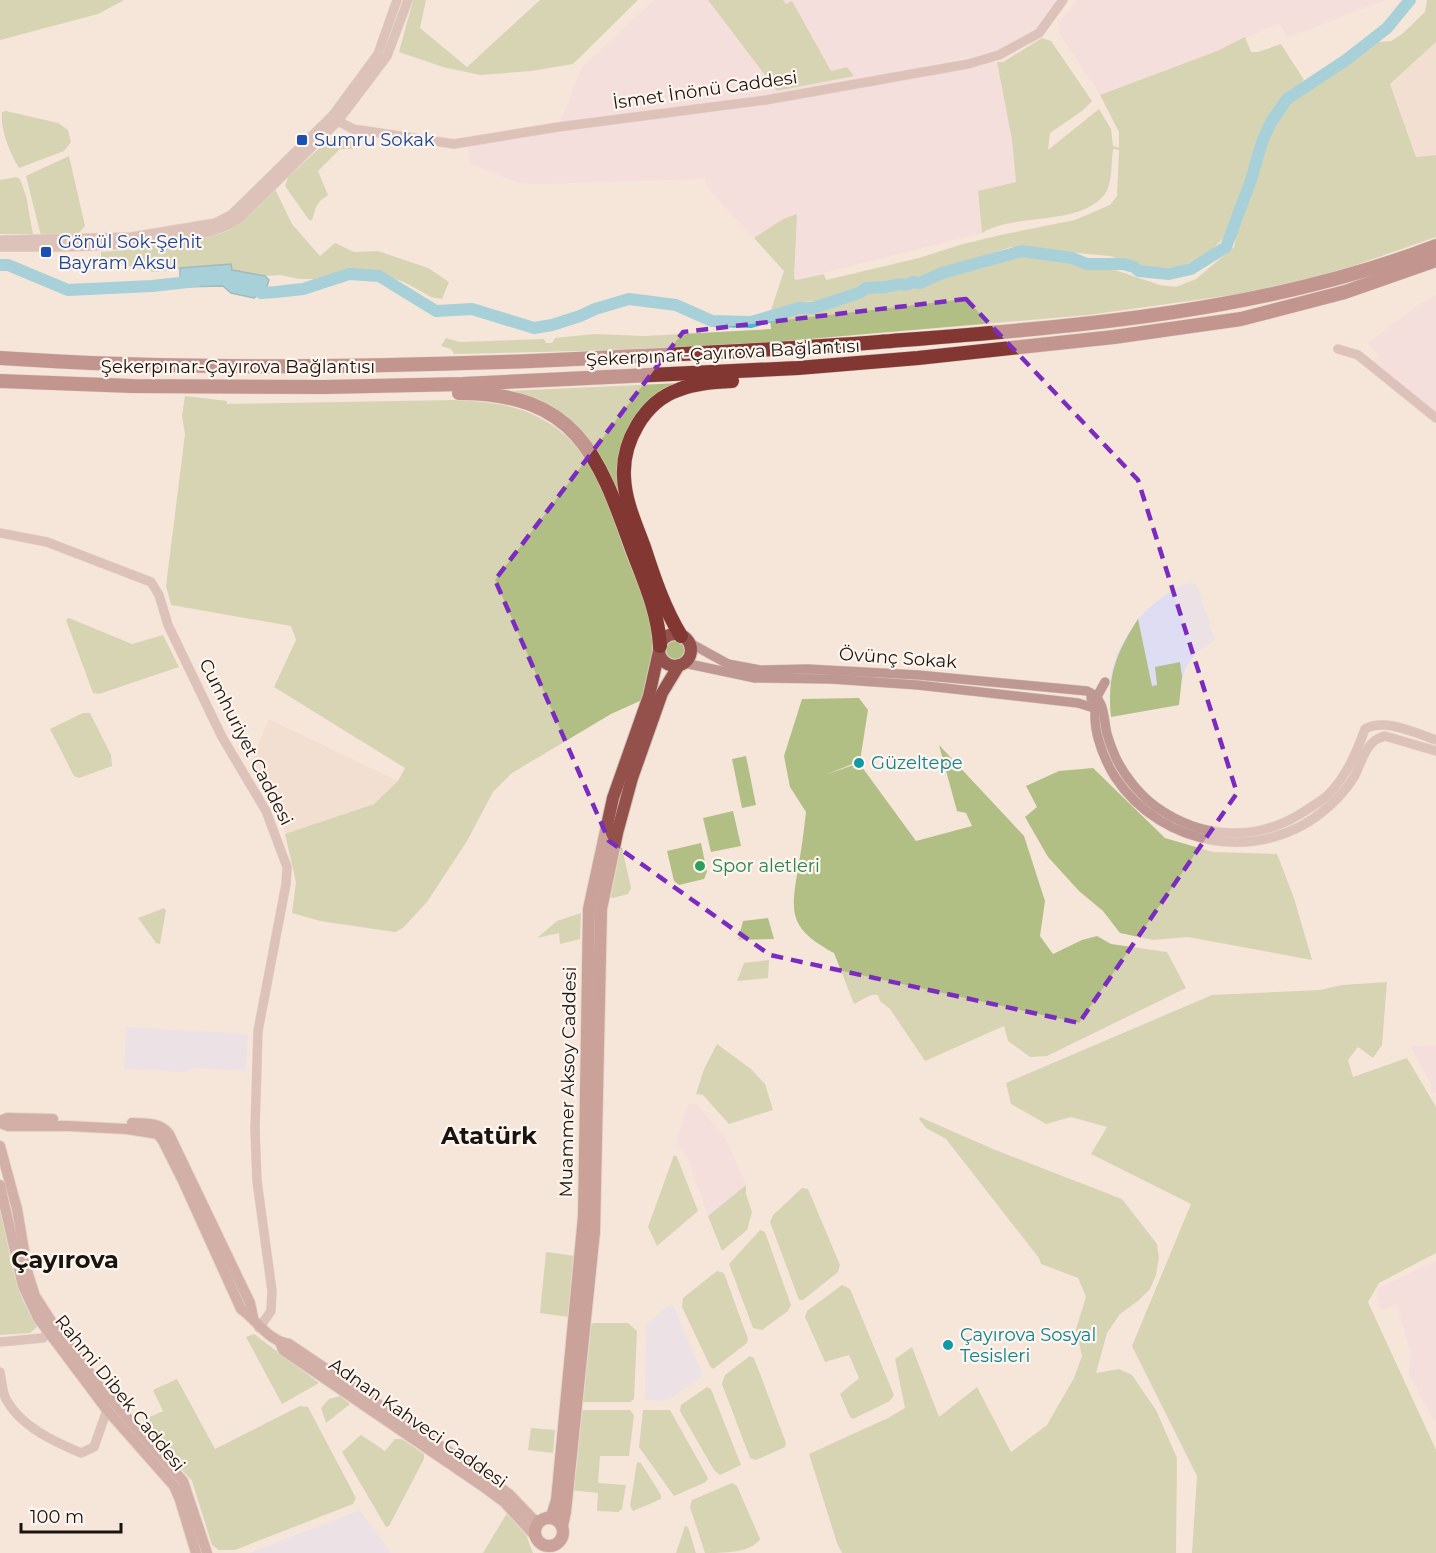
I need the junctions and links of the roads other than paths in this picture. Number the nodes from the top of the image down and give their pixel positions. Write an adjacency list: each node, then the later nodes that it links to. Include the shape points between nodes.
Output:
1 (397, 0): 4 (street, via 378,54)
2 (408, 0): 4 (street, via 387,56)
3 (1063, 0): 4 (street, İsmet İnönü Caddesi, via 1039,33 999,55 766,100 454,144 353,129)
4 (336, 118): 5 (street)
5 (259, 194): 6 (street, via 215,223 132,237); 8 (street, via 239,219 221,230 134,245)
6 (0, 240)
7 (1436, 246): 11 (highway, Şekerpınar-Çayırova Bağlantısı, via 1335,280 1206,308 872,343 668,355 371,365 134,364)
8 (0, 247)
9 (1436, 260): 12 (highway, Şekerpınar-Çayırova Bağlantısı, via 1345,292 1240,319)
10 (1338, 349): 15 (street, via 1358,355)
11 (0, 358)
12 (861, 363): 14 (highway, Şekerpınar-Çayırova Bağlantısı, via 608,379); 17 (highway, via 776,378 685,387 657,402 633,432 624,464 628,501 664,606)
13 (0, 381): 14 (highway, Şekerpınar-Çayırova Bağlantısı)
14 (325, 387): 18 (highway, via 484,393 516,399 554,416 584,443 601,468 655,612)
15 (1436, 418)
16 (0, 532): 30 (street, Cumhuriyet Caddesi, via 47,542 151,582 222,736 260,801 282,850 286,884 258,1032 257,1181 272,1292 270,1311)
17 (685, 639): 18 (main road, via 670,635); 19 (main road, via 690,651); 22 (street, Övünç Sokak, via 728,664 760,670 918,675 1087,691 1098,699)
18 (659, 648): 19 (main road, via 664,662); 37 (main road, Muammer Aksoy Caddesi, via 649,696 614,798 590,903 584,1216 557,1500 552,1516)
19 (681, 664): 21 (street, Övünç Sokak, via 755,678 918,685); 38 (main road, via 662,693 632,778 601,909 594,1232)
20 (1105, 682): 21 (street, via 1099,693)
21 (1078, 703): 22 (street, Övünç Sokak)
22 (1099, 709): 23 (street, via 1126,776 1151,803 1197,828 1238,834 1290,822 1326,797 1344,776 1365,729); 24 (street, via 1102,749 1114,776 1132,799 1159,821 1188,835 1225,843 1260,841 1297,829 1328,808 1353,779 1368,748)
23 (1379, 725): 24 (street); 25 (street)
24 (1382, 737): 26 (street)
25 (1436, 740)
26 (1436, 751)
27 (0, 1122): 30 (main road, Adnan Kahveci Caddesi, via 7,1118 67,1119 164,1128)
28 (0, 1146): 42 (main road, Rahmi Dibek Caddesi, via 35,1296 101,1388 179,1475)
29 (0, 1185): 31 (main road, Rahmi Dibek Caddesi, via 23,1286)
30 (259, 1328): 33 (main road, Adnan Kahveci Caddesi)
31 (48, 1332): 32 (street, via 43,1338); 36 (main road, Rahmi Dibek Caddesi)
32 (0, 1342)
33 (280, 1342): 37 (main road, Adnan Kahveci Caddesi, via 289,1344 476,1470 509,1494 533,1519); 39 (main road, Adnan Kahveci Caddesi, via 283,1350 508,1506)
34 (0, 1372): 35 (street)
35 (2, 1397): 36 (street, via 45,1438 81,1453 94,1447)
36 (108, 1410): 41 (main road, Rahmi Dibek Caddesi, via 174,1486)
37 (543, 1520): 38 (main road, via 556,1519); 39 (main road, via 535,1528)
38 (562, 1526): 40 (main road, via 562,1539)
39 (539, 1544): 40 (main road)
40 (554, 1549)
41 (196, 1553)
42 (207, 1553)

